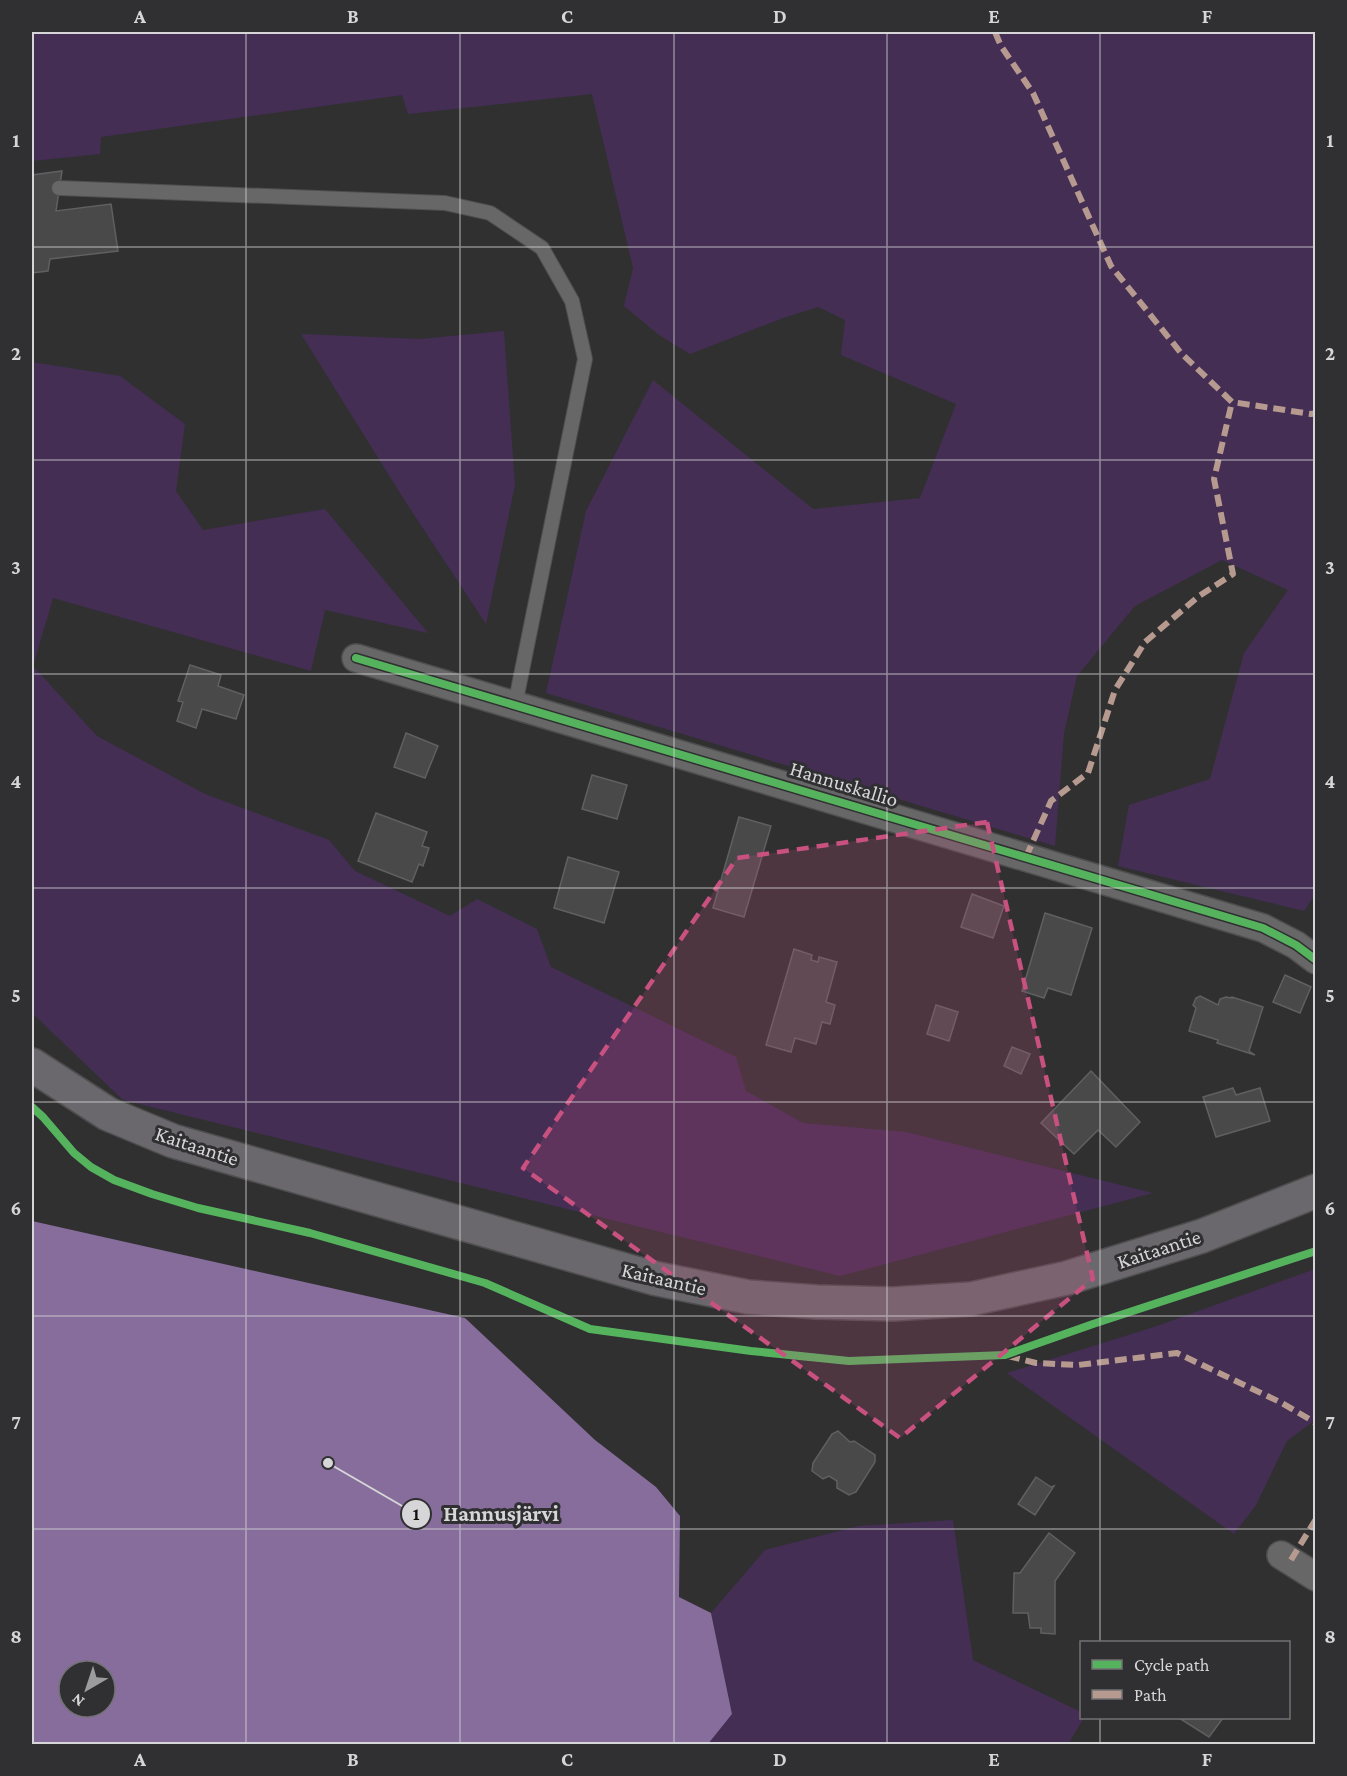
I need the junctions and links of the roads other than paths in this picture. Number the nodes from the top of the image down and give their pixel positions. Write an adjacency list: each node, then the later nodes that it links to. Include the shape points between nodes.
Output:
1 (59, 188): 3 (lane, via 446,203 490,213 542,248 572,301 585,359)
2 (356, 658): 3 (street, Hannuskallio)
3 (514, 705): 4 (street, Hannuskallio, via 1263,928)
4 (1316, 960)
5 (32, 1065): 6 (main road, Kaitaantie, via 108,1114 173,1141 652,1278 748,1298 893,1304 971,1299 1067,1278 1179,1243)
6 (1316, 1191)
7 (1281, 1555): 8 (street)
8 (1316, 1577)

